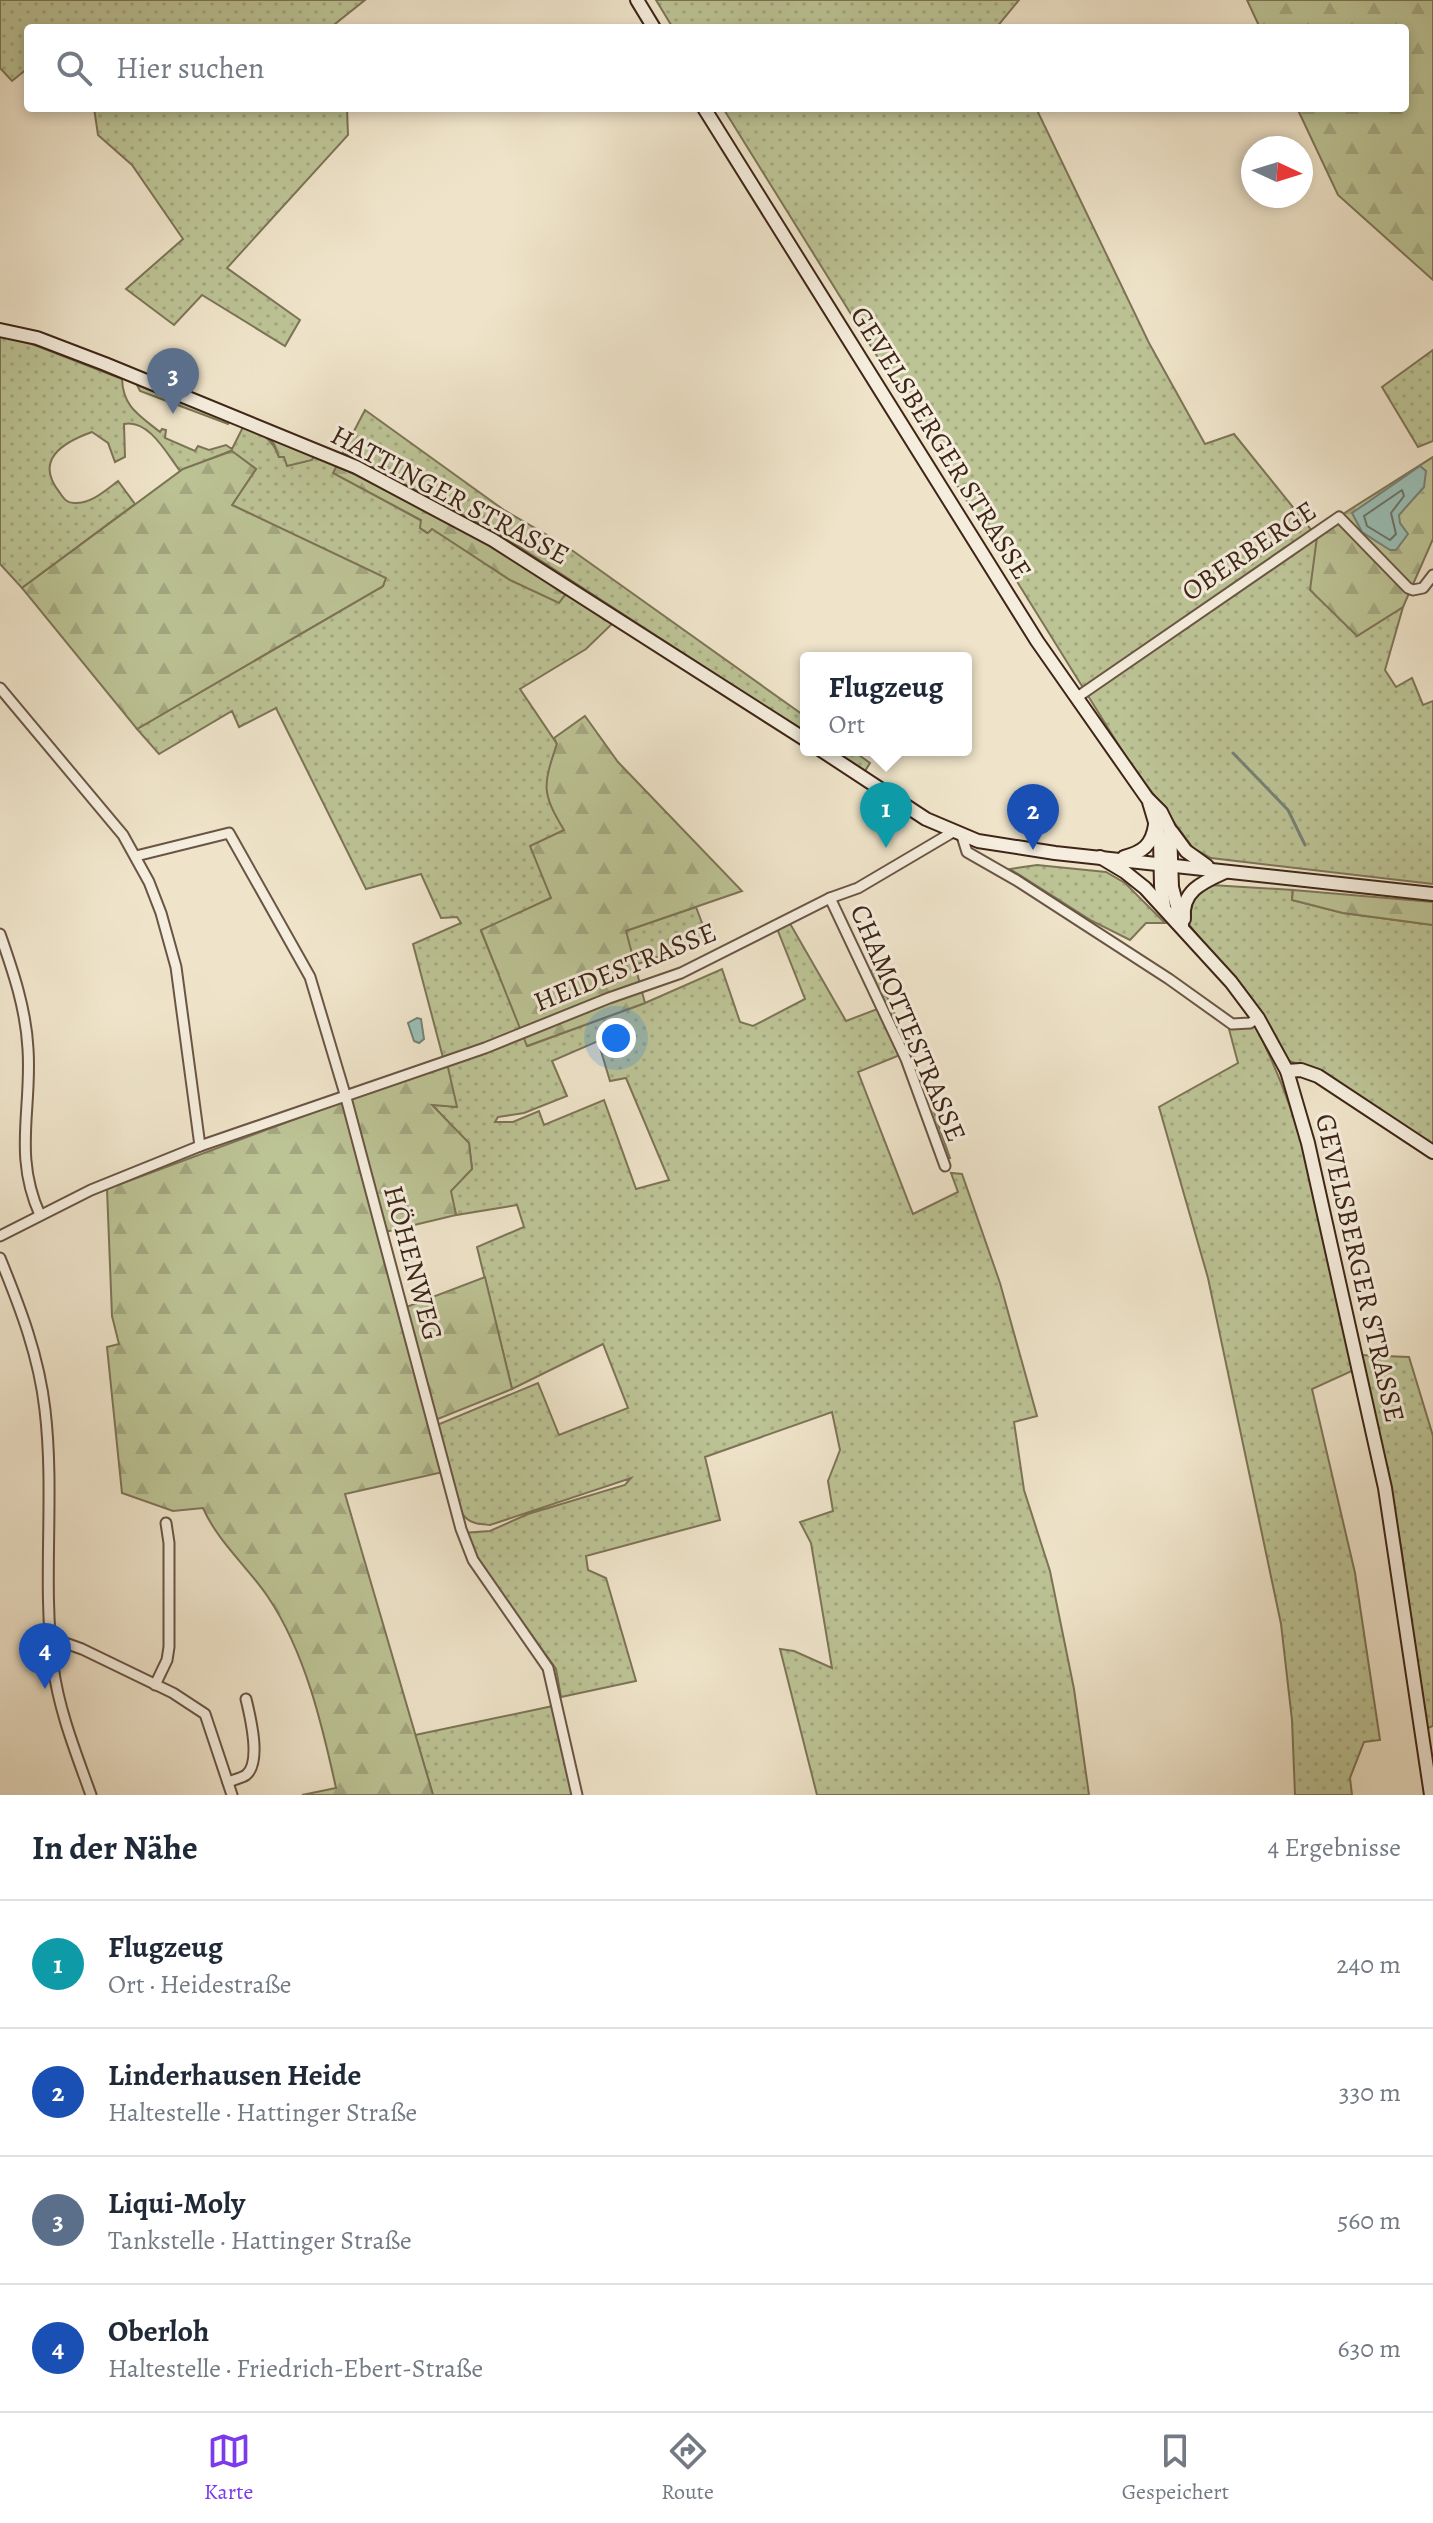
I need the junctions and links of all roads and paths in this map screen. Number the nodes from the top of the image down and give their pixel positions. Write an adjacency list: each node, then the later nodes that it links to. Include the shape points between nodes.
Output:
1 (637, 0): 2 (main road)
2 (652, 24)
3 (706, 112): 7 (main road, GEVELSBERGER STRASSE)
4 (0, 330): 8 (main road, HATTINGER STRASSE, via 37,338 195,399 370,474 518,555)
5 (1433, 575): 7 (street, OBERBERGE, via 1423,588 1408,588 1339,517)
6 (0, 688): 14 (street)
7 (1076, 698): 10 (main road, GEVELSBERGER STRASSE)
8 (800, 736)
9 (830, 756): 13 (main road)
10 (1147, 798): 11 (main road, GEVELSBERGER STRASSE); 12 (main road, GEVELSBERGER STRASSE)
11 (1156, 821): 16 (main road, via 1149,844); 17 (main road, GEVELSBERGER STRASSE)
12 (1170, 830): 17 (main road, GEVELSBERGER STRASSE); 18 (main road, via 1196,860)
13 (958, 834): 15 (main road); 20 (street, HEIDESTRASSE); 24 (street, via 967,852 1232,1024)
14 (136, 856): 26 (street, HÖHENWEG, via 229,833 310,977); 27 (street, via 161,913 176,967)
15 (1100, 857): 16 (main road); 21 (main road, GEVELSBERGER STRASSE)
16 (1118, 859): 17 (main road)
17 (1165, 864): 18 (main road); 21 (main road, GEVELSBERGER STRASSE); 22 (main road, GEVELSBERGER STRASSE)
18 (1220, 870): 19 (main road); 22 (main road, via 1189,893 1183,911)
19 (1433, 894)
20 (830, 898): 26 (street, HEIDESTRASSE, via 681,973 485,1048); 29 (street, CHAMOTTESTRASSE, via 906,1059)
21 (1165, 909): 22 (main road, GEVELSBERGER STRASSE)
22 (1187, 932): 24 (main road, GEVELSBERGER STRASSE)
23 (0, 934): 30 (street, via 27,1035 24,1160)
24 (1258, 1018): 25 (main road, GEVELSBERGER STRASSE)
25 (1287, 1071): 28 (main road, via 1318,1076); 41 (main road, GEVELSBERGER STRASSE, via 1385,1488)
26 (345, 1094): 27 (street, HEIDESTRASSE); 40 (street, HÖHENWEG, via 461,1529 473,1560 548,1668)
27 (200, 1146): 30 (street, HEIDESTRASSE)
28 (1433, 1152)
29 (945, 1166)
30 (40, 1215): 31 (street, HEIDESTRASSE)
31 (0, 1236)
32 (0, 1258): 34 (street, via 26,1324 45,1408)
33 (166, 1523): 35 (street, via 169,1647)
34 (51, 1638): 35 (street); 38 (street, via 57,1690)
35 (155, 1685): 37 (street, via 205,1714)
36 (246, 1699): 37 (street, via 253,1728 252,1767)
37 (228, 1782): 39 (street)
38 (91, 1795)
39 (232, 1795)
40 (577, 1795)
41 (1431, 1795)

